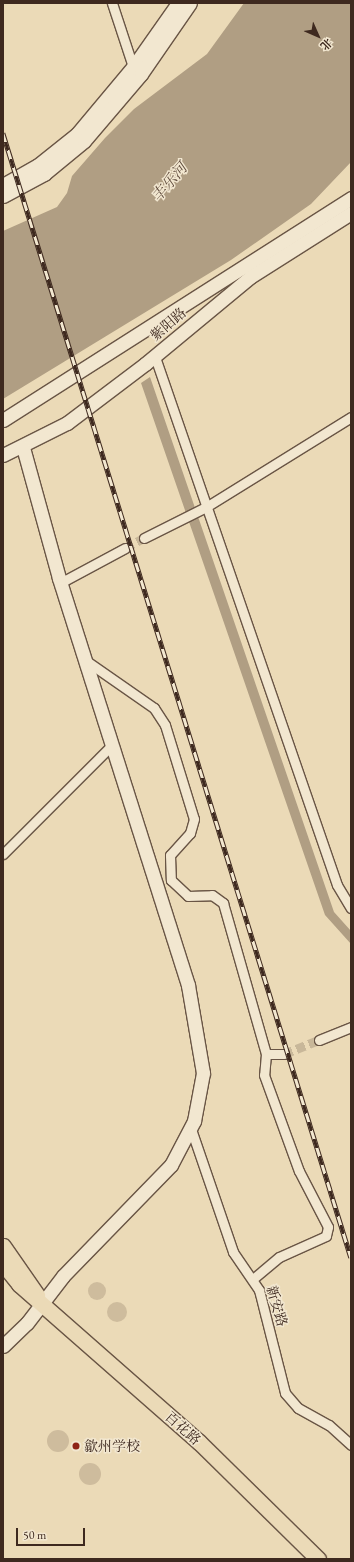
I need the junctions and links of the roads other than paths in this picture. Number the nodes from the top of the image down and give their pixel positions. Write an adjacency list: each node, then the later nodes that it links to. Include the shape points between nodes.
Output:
1 (112, 3): 4 (street)
2 (178, 3): 4 (street)
3 (190, 3): 6 (street, via 141,74 84,141 44,174)
4 (133, 67): 5 (street, via 77,134 38,165)
5 (3, 185)
6 (3, 196)
7 (351, 198): 11 (street, 紫阳路)
8 (351, 213): 9 (street, 紫阳路, via 250,278)
9 (154, 357): 12 (street, 紫阳路, via 67,423); 14 (street)
10 (351, 417): 14 (street)
11 (3, 420)
12 (23, 447): 13 (street, 紫阳路); 17 (street)
13 (3, 455)
14 (204, 508): 15 (street); 21 (street, via 337,885)
15 (144, 538)
16 (125, 548): 17 (street)
17 (60, 583): 18 (street)
18 (85, 660): 19 (street); 24 (street, via 154,708 163,720 194,819 190,833 170,855 171,880 188,896 212,895 223,903)
19 (112, 745): 20 (street); 26 (street, via 190,992 203,1073)
20 (3, 854)
21 (351, 908)
22 (351, 1027): 23 (street)
23 (319, 1040)
24 (266, 1054): 25 (street); 29 (street, via 264,1076 299,1170 319,1205 328,1232 322,1238 279,1257)
25 (284, 1054)
26 (191, 1130): 29 (street, 新安路, via 233,1252); 30 (street, via 163,1175 63,1276)
27 (3, 1246): 30 (main road, 百花路, via 28,1277)
28 (3, 1264): 30 (main road, 百花路, via 19,1284)
29 (253, 1279): 32 (street, 新安路, via 261,1296 285,1393 298,1408 329,1425)
30 (42, 1303): 31 (street); 33 (main road, 百花路, via 200,1442)
31 (3, 1346)
32 (351, 1445)
33 (318, 1559)

